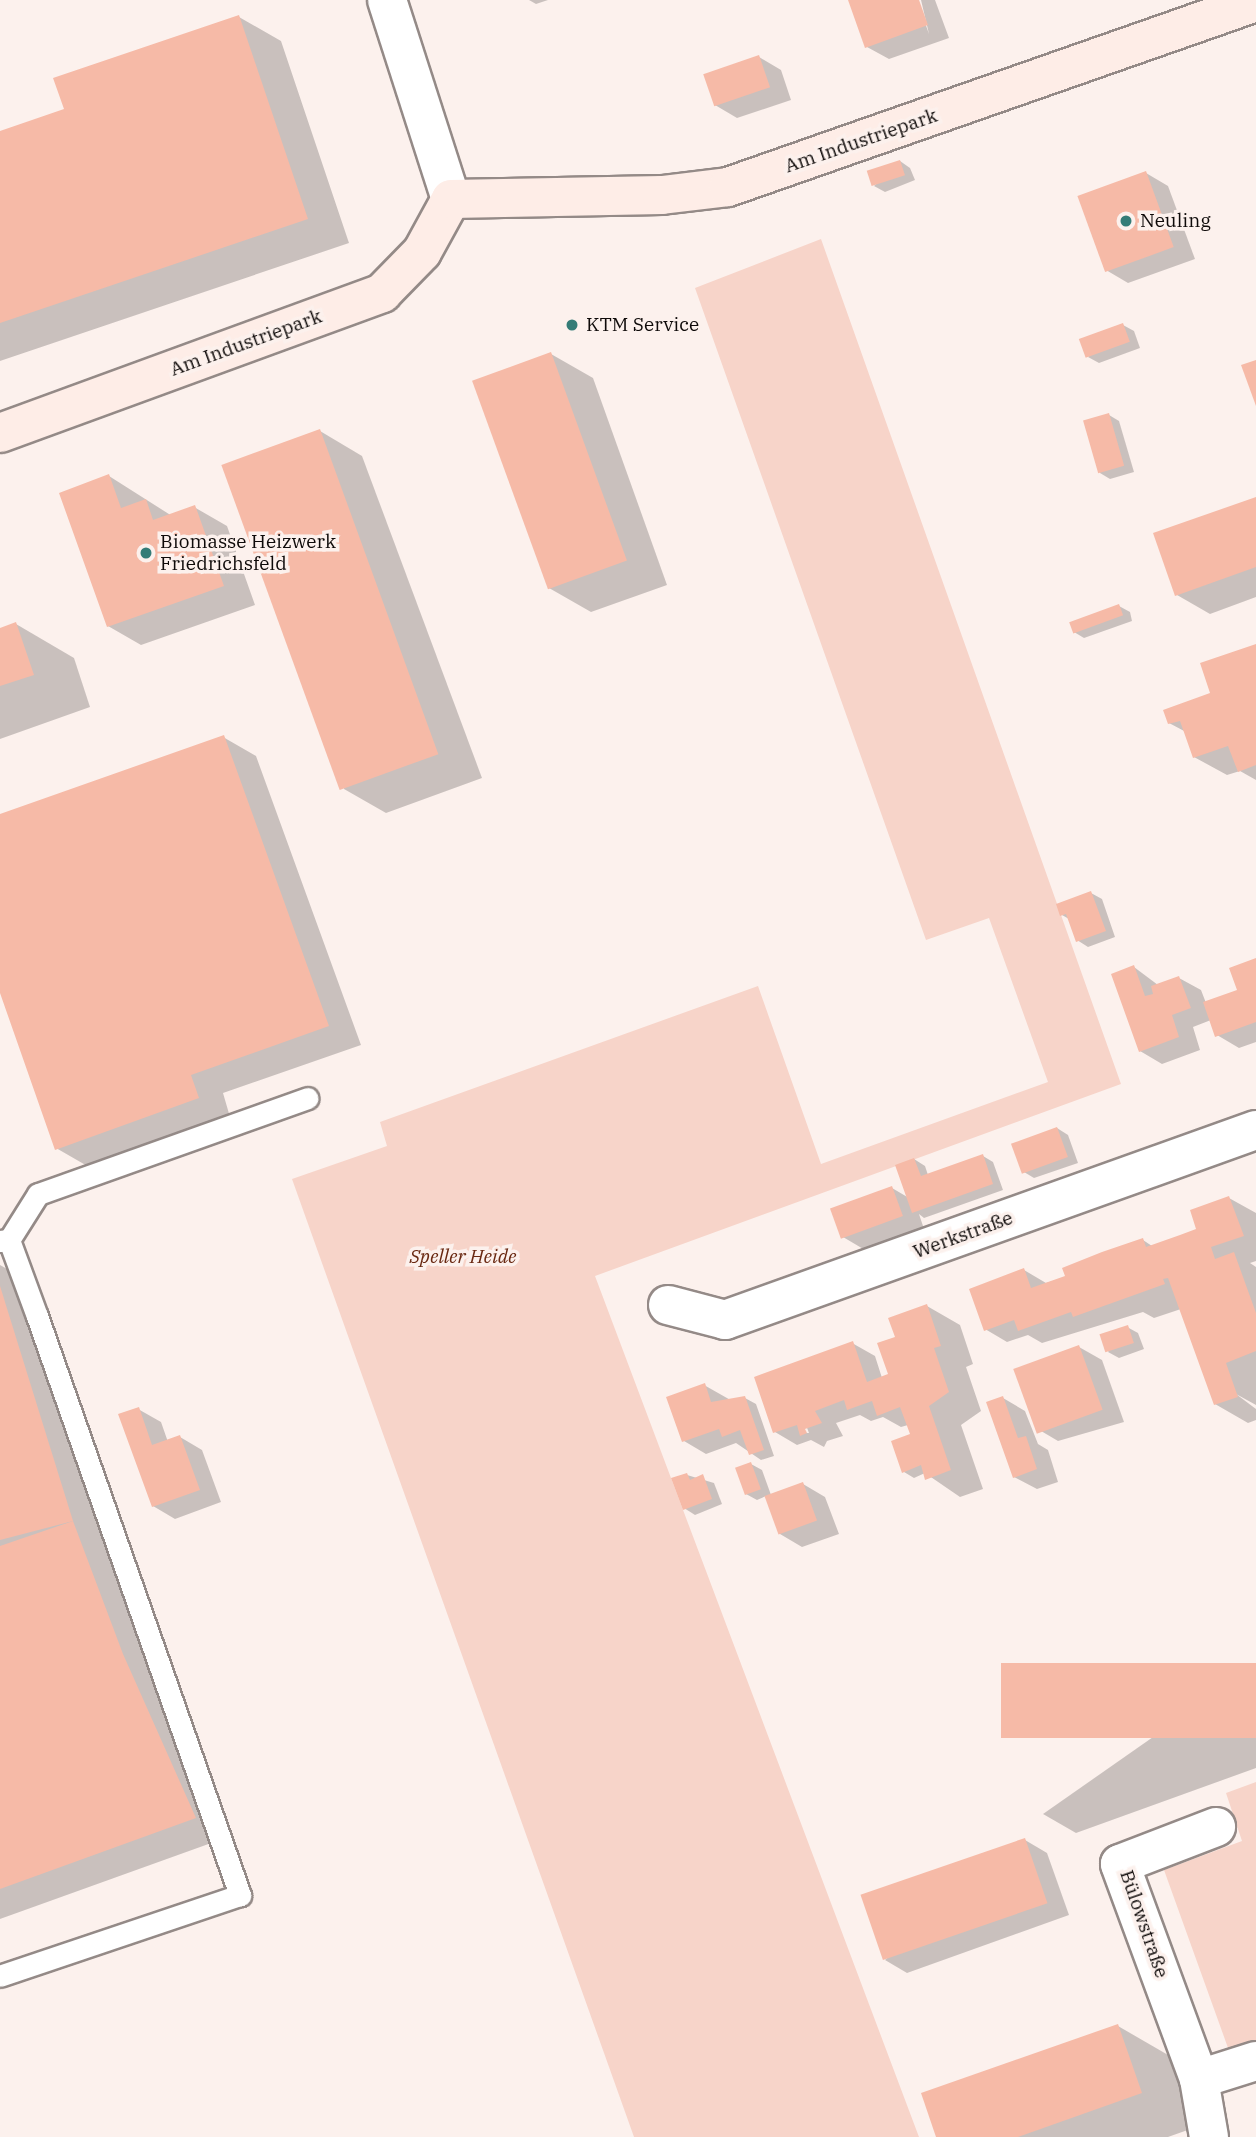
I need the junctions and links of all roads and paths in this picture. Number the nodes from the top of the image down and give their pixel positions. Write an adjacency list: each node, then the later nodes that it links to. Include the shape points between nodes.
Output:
1 (1256, 2): 3 (street, Am Industriepark, via 728,187 662,195)
2 (385, 3): 3 (street)
3 (451, 199): 4 (street, Am Industriepark, via 422,251 382,293)
4 (0, 433)
5 (307, 1098): 7 (lane, via 38,1194)
6 (1256, 1130): 8 (street, Werkstraße, via 725,1320)
7 (4, 1240): 10 (lane, via 240,1895)
8 (668, 1305)
9 (1216, 1827): 12 (street, Bülowstraße, via 1120,1864)
10 (0, 1976)
11 (1256, 2061): 12 (street)
12 (1199, 2079): 13 (street, Bülowstraße)
13 (1209, 2137)

